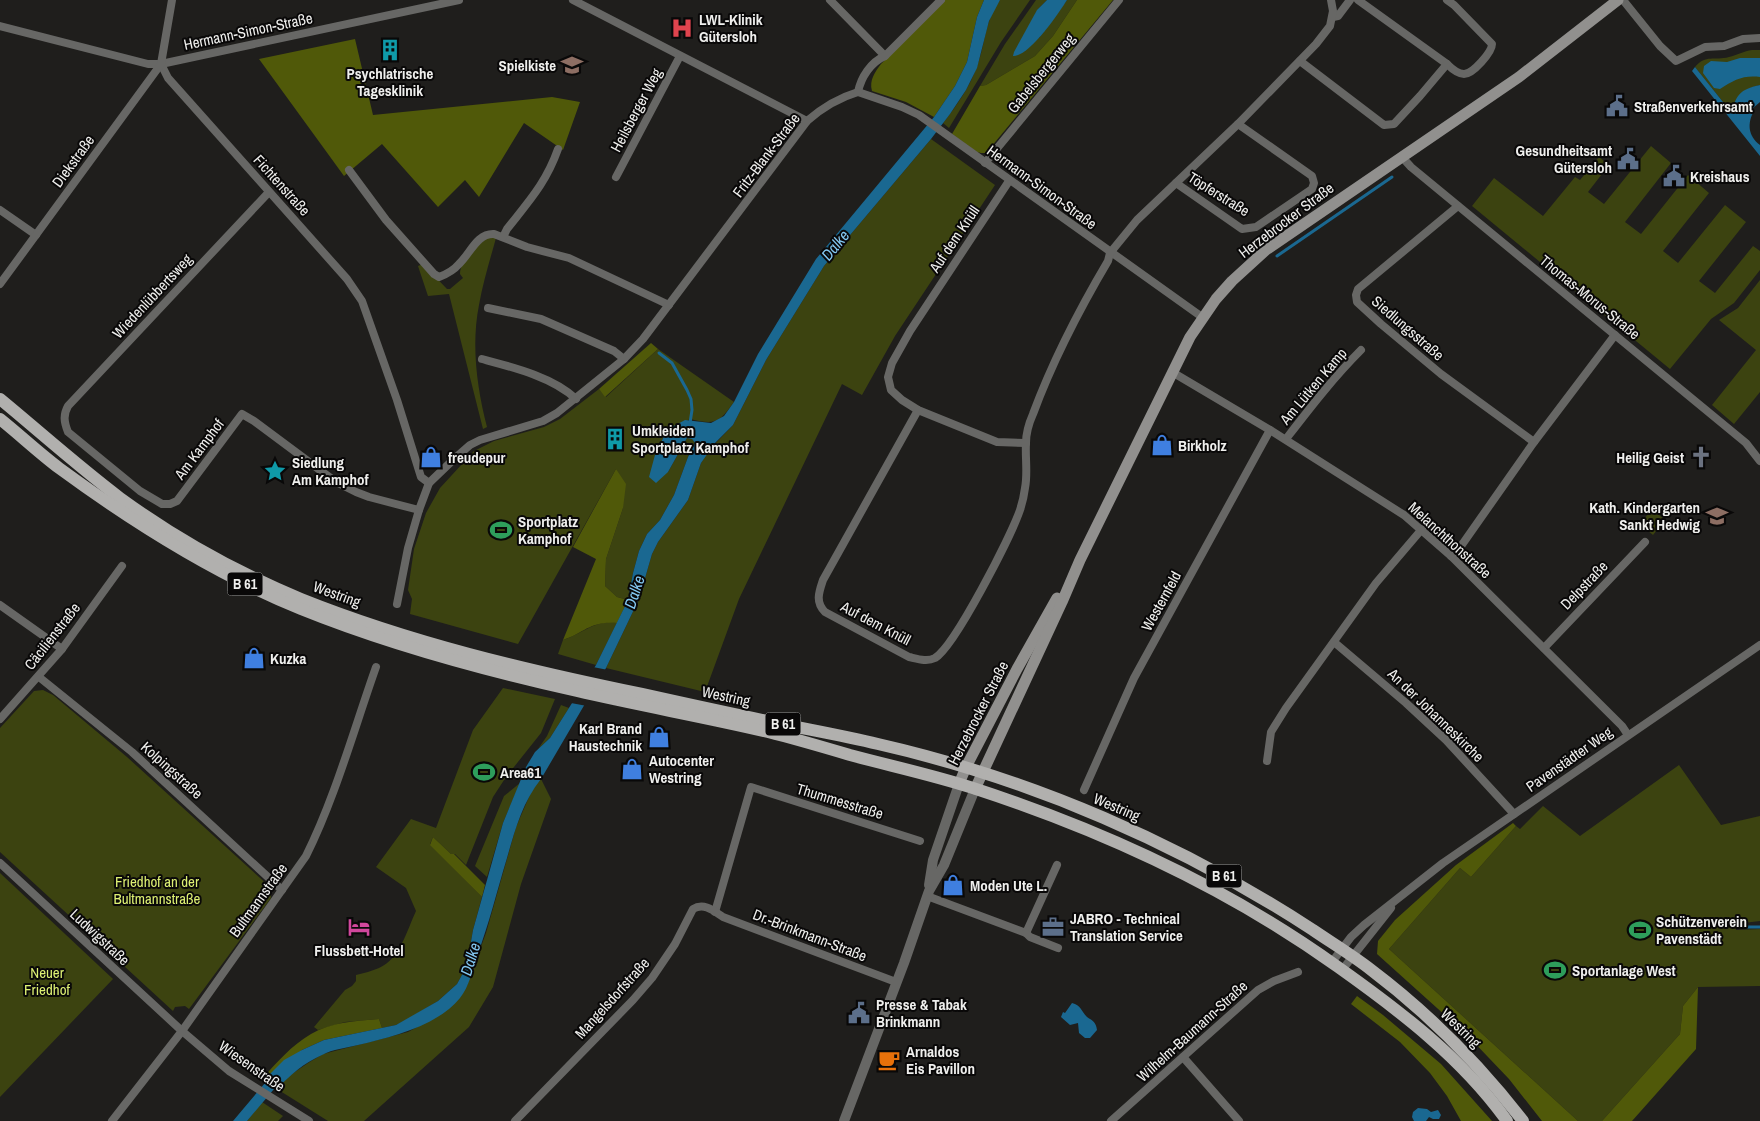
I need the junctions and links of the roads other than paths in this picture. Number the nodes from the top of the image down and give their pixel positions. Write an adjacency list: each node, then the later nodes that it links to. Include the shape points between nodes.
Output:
1 (172, 0): 19 (street)
2 (458, 0): 19 (street, Hermann-Simon-Straße)
3 (574, 0): 16 (street)
4 (830, 0): 17 (street)
5 (1118, 0): 26 (street, Gabelsbergerweg)
6 (1331, 0): 13 (street)
7 (1350, 0): 13 (street, Töpferstraße, via 1338,16)
8 (1358, 0): 20 (street)
9 (1447, 0): 20 (street, via 1492,44 1492,49 1469,73 1461,74)
10 (1618, 0): 25 (main road, Herzebrocker Straße, via 1542,60)
11 (1622, 0): 15 (street, via 1676,61 1705,48)
12 (937, 1): 17 (street)
13 (1333, 16): 18 (street, Töpferstraße, via 1330,26)
14 (0, 26): 19 (street, via 148,64)
15 (1760, 38)
16 (680, 56): 22 (street); 28 (street, Heilsberger Weg)
17 (885, 56): 21 (street, via 877,60 860,81)
18 (1300, 61): 20 (street, via 1384,125 1394,124); 23 (street, Töpferstraße)
19 (161, 64): 31 (street, Fichtenstraße, via 168,78); 34 (street, Diekstraße)
20 (1446, 64)
21 (858, 92): 22 (street, Fritz-Blank-Straße, via 840,97); 26 (street, Hermann-Simon-Straße, via 902,107 925,120)
22 (808, 121): 38 (street, Fritz-Blank-Straße)
23 (1238, 124): 30 (street, Töpferstraße); 30 (street, Töpferstraße, via 1312,176 1312,189 1256,228 1242,228)
24 (558, 149): 35 (street, via 543,184)
25 (1402, 157): 32 (street, Thomas-Morus-Straße); 40 (main road, Herzebrocker Straße, via 1266,250 1232,281)
26 (985, 164): 29 (street, Hermann-Simon-Straße)
27 (349, 170): 35 (street, via 386,220 439,277 459,264 479,239 489,233)
28 (616, 177)
29 (1010, 181): 36 (street, Hermann-Simon-Straße); 48 (street, Auf dem Knüll, via 892,363 888,377 891,390)
30 (1176, 183): 36 (street, Töpferstraße, via 1137,220)
31 (269, 192): 50 (street, Wiedenlübbertsweg, via 68,406); 56 (street, Fichtenstraße, via 362,300 421,477)
32 (1458, 206): 41 (street, Thomas-Morus-Straße); 53 (street, Siedlungsstraße, via 1358,289 1357,302 1441,374)
33 (0, 210): 34 (street)
34 (36, 235): 37 (street, Diekstraße)
35 (503, 237): 38 (street, via 569,258)
36 (1110, 253): 40 (street, Hermann-Simon-Straße); 54 (street, Auf dem Knüll, via 1047,380 1030,420)
37 (0, 286)
38 (669, 305): 44 (street, Fritz-Blank-Straße)
39 (488, 308): 44 (street, via 541,319 606,347)
40 (1202, 317): 45 (main road, Herzebrocker Straße)
41 (1615, 335): 53 (street); 55 (street, Thomas-Morus-Straße, via 1746,443)
42 (1361, 350): 52 (street, Am Lütken Kamp, via 1320,394)
43 (482, 359): 47 (street, via 525,372)
44 (624, 360): 47 (street, Fritz-Blank-Straße)
45 (1172, 372): 51 (street, Melanchthonstraße); 61 (main road, Herzebrocker Straße)
46 (0, 399): 71 (main road, Westring / B 61, via 120,498 244,574 389,631)
47 (576, 399): 56 (street, Fritz-Blank-Straße, via 544,421 487,436 470,445)
48 (918, 410): 54 (street, Auf dem Knüll, via 998,442); 54 (street, Auf dem Knüll, via 823,580 818,601 825,612 909,657 921,660 937,657 977,596 1020,510 1026,478)
49 (0, 419): 71 (main road, Westring / B 61, via 57,466 115,506 183,550 243,583 302,610 460,663)
50 (64, 423): 57 (street, Am Kamphof, via 68,432 140,491 162,504 177,501 242,414 343,485 369,497)
51 (1270, 430): 52 (street, Melanchthonstraße); 80 (street, Westernfeld, via 1134,678)
52 (1286, 440): 58 (street, Melanchthonstraße)
53 (1534, 442): 60 (street)
54 (1026, 443)
55 (1759, 458)
56 (429, 484): 57 (street, Fritz-Blank-Straße)
57 (419, 510): 63 (street, Fritz-Blank-Straße)
58 (1422, 529): 60 (street, Melanchthonstraße); 65 (street, via 1376,583)
59 (1645, 542): 67 (street, Delpstraße)
60 (1451, 556): 67 (street, Melanchthonstraße)
61 (1080, 560): 76 (main road, Herzebrocker Straße, via 1017,669); 77 (main road, Herzebrocker Straße)
62 (122, 566): 68 (street, Cäcilienstraße)
63 (397, 604)
64 (0, 605): 68 (street)
65 (1334, 642): 75 (street, via 1272,732); 81 (street, An der Johanneskirche, via 1446,740)
66 (1760, 645): 74 (street, Pavenstädter Weg)
67 (1544, 648): 74 (street, Melanchthonstraße)
68 (62, 649): 70 (street, Cäcilienstraße)
69 (376, 667): 85 (street, Bultmannstraße, via 316,837)
70 (39, 677): 73 (street, Cäcilienstraße); 85 (street, Kolpingstraße, via 132,752)
71 (580, 687): 72 (main road, Westring / B 61)
72 (596, 690): 76 (main road, Westring / B 61, via 880,744); 78 (main road, Westring / B 61)
73 (0, 719)
74 (1628, 735): 81 (street, Pavenstädter Weg)
75 (1267, 761)
76 (966, 767): 77 (main road, Westring / B 61); 78 (main road, Herzebrocker Straße)
77 (983, 772): 79 (main road, Herzebrocker Straße); 91 (main road, Westring / B 61, via 1099,816 1172,849 1272,904)
78 (959, 784): 79 (main road, Westring / B 61); 86 (street, Herzebrocker Straße, via 932,860)
79 (975, 789): 86 (street, Herzebrocker Straße, via 944,865); 93 (main road, Westring / B 61, via 1068,822 1165,865 1253,912)
80 (1084, 790)
81 (1514, 814): 87 (street, Pavenstädter Weg, via 1443,863)
82 (920, 841): 88 (street, Thummesstraße, via 751,787)
83 (0, 863): 97 (street, Ludwigstraße)
84 (1057, 865): 89 (street)
85 (282, 890): 97 (street, Bultmannstraße)
86 (928, 894): 89 (street); 96 (street, Herzebrocker Straße)
87 (1397, 901): 91 (street, Pavenstädter Weg, via 1364,925); 92 (street, Pavenstädter Weg)
88 (715, 912): 96 (street, Dr.-Brinkmann-Straße); 101 (street, Mangelsdorfstraße, via 700,906 693,910 652,978)
89 (1026, 932): 90 (street, via 1030,937)
90 (1058, 948)
91 (1342, 949): 92 (main road, Westring / B 61); 93 (street, Pavenstädter Weg)
92 (1353, 957): 94 (street, Pavenstädter Weg); 106 (main road, Westring / B 61, via 1400,992 1439,1028 1488,1078)
93 (1332, 962): 94 (main road, Westring / B 61)
94 (1342, 970): 105 (main road, Westring / B 61, via 1390,1005 1446,1053 1482,1089)
95 (1298, 972): 98 (street, Wilhelm-Baumann-Straße, via 1258,990)
96 (896, 982): 102 (street, Herzebrocker Straße)
97 (182, 1031): 99 (street, Bultmannstraße); 100 (street, Wiesenstraße, via 229,1070)
98 (1183, 1057): 103 (street, Wilhelm-Baumann-Straße); 104 (street)
99 (112, 1121)
100 (309, 1121)
101 (515, 1121)
102 (844, 1121)
103 (1111, 1121)
104 (1238, 1121)
105 (1506, 1121)
106 (1523, 1121)

